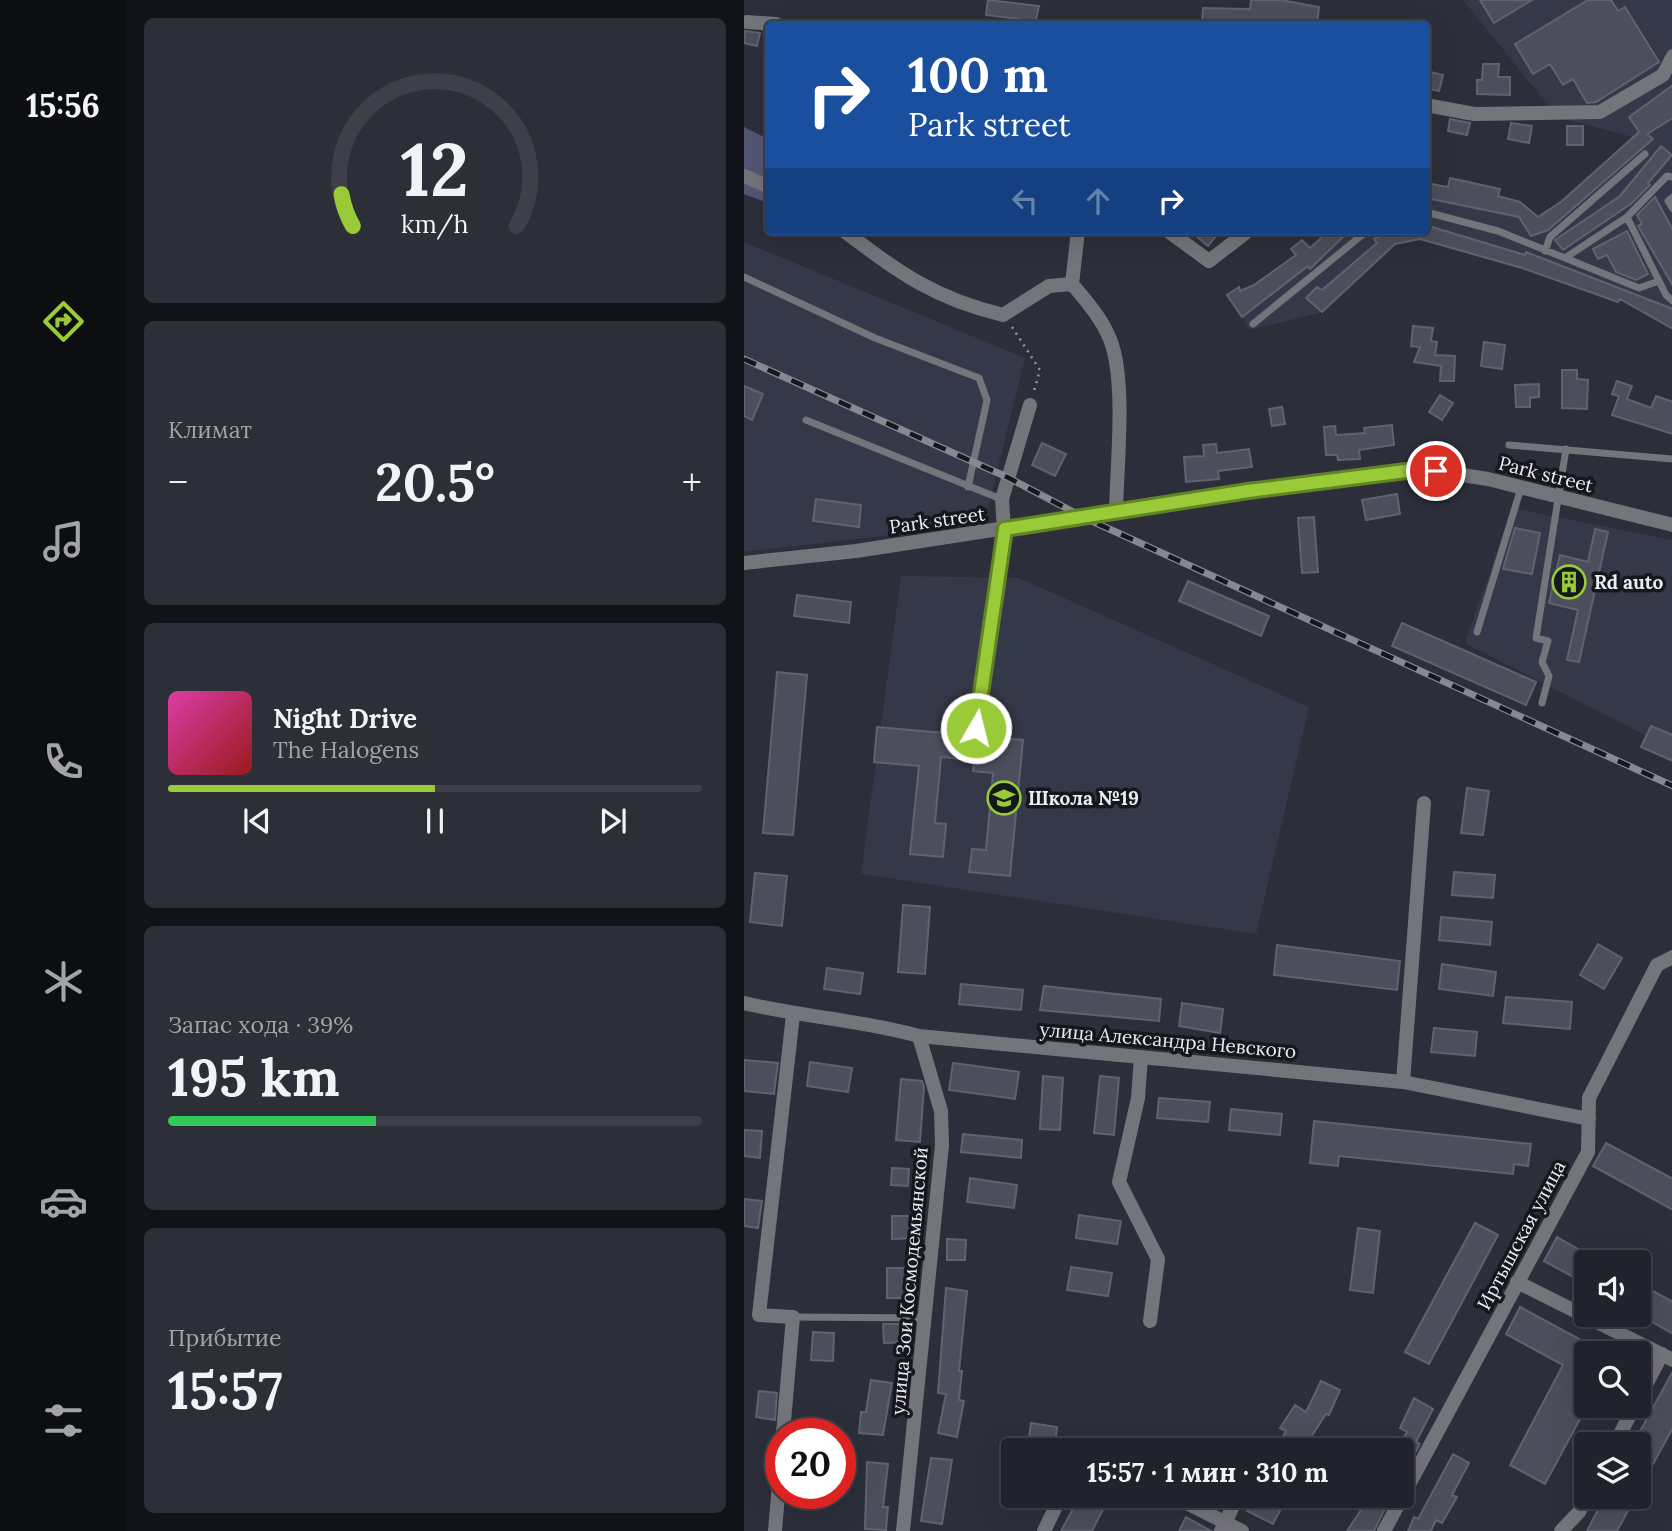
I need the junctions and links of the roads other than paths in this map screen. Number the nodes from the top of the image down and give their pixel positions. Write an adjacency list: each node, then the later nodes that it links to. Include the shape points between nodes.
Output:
1 (747, 22): 2 (street)
2 (765, 23)
3 (1672, 56): 4 (street, via 1663,75 1600,112 1474,114)
4 (1430, 106)
5 (1645, 154): 18 (lane, via 1550,237)
6 (744, 176): 8 (street)
7 (1672, 177): 12 (lane, via 1667,176)
8 (765, 185)
9 (1672, 197): 10 (lane, via 1668,201)
10 (1672, 209)
11 (1430, 213): 18 (lane, via 1498,231)
12 (1627, 217): 19 (lane); 21 (lane)
13 (849, 235): 22 (street, via 899,274 962,305 1003,315 1049,286)
14 (1078, 235): 22 (street)
15 (1173, 235): 16 (street, via 1209,261)
16 (1243, 235)
17 (1363, 235): 24 (lane)
18 (1545, 251): 19 (lane)
19 (1565, 258): 21 (lane, via 1639,288)
20 (744, 277): 30 (lane, via 875,338 979,378 987,400)
21 (1659, 281): 23 (lane)
22 (1072, 284): 34 (street, via 1097,314 1113,348)
23 (1672, 301)
24 (1253, 324)
25 (1030, 405): 33 (street)
26 (806, 420): 30 (lane)
27 (1509, 445): 28 (lane)
28 (1566, 449): 29 (lane); 32 (lane)
29 (1672, 459)
30 (968, 487): 33 (lane)
31 (1521, 487): 32 (street, Park street); 34 (street, Park street, via 1436,471 1406,471); 38 (lane)
32 (1559, 496): 35 (street, Park street); 39 (lane, via 1536,638 1548,641 1542,662 1549,676)
33 (1002, 499): 36 (street)
34 (1116, 511): 36 (street, Park street)
35 (1672, 525)
36 (1005, 529): 37 (street, Park street); 40 (lane)
37 (744, 563)
38 (1477, 632)
39 (1541, 703)
40 (976, 728)
41 (1424, 803): 47 (street)
42 (1672, 957): 48 (street, Иртышская улица, via 1657,965 1589,1098)
43 (744, 1003): 44 (street, улица Александра Невского)
44 (794, 1015): 45 (street, улица Александра Невского, via 889,1027); 50 (street, via 759,1315)
45 (919, 1036): 46 (street, улица Александра Невского); 51 (street, улица Зои Космодемьянской, via 941,1111 942,1145)
46 (1141, 1057): 47 (street, улица Александра Невского); 52 (street, via 1138,1098 1119,1182 1158,1259)
47 (1403, 1082): 48 (street, улица Александра Невского)
48 (1589, 1119): 49 (street, Иртышская улица, via 1588,1152)
49 (1517, 1282): 53 (street); 66 (street, Иртышская улица)
50 (793, 1317): 51 (lane); 55 (street)
51 (927, 1318): 63 (street, улица Зои Космодемьянской)
52 (1151, 1321)
53 (1667, 1357): 54 (street)
54 (1651, 1381)
55 (784, 1418)
56 (1055, 1508): 64 (street)
57 (1192, 1508): 61 (street)
58 (1232, 1508): 61 (street)
59 (776, 1509): 62 (street)
60 (1580, 1509): 67 (street)
61 (1223, 1527): 65 (street)
62 (774, 1531)
63 (903, 1531)
64 (1044, 1531)
65 (1242, 1531)
66 (1384, 1531)
67 (1561, 1531)

